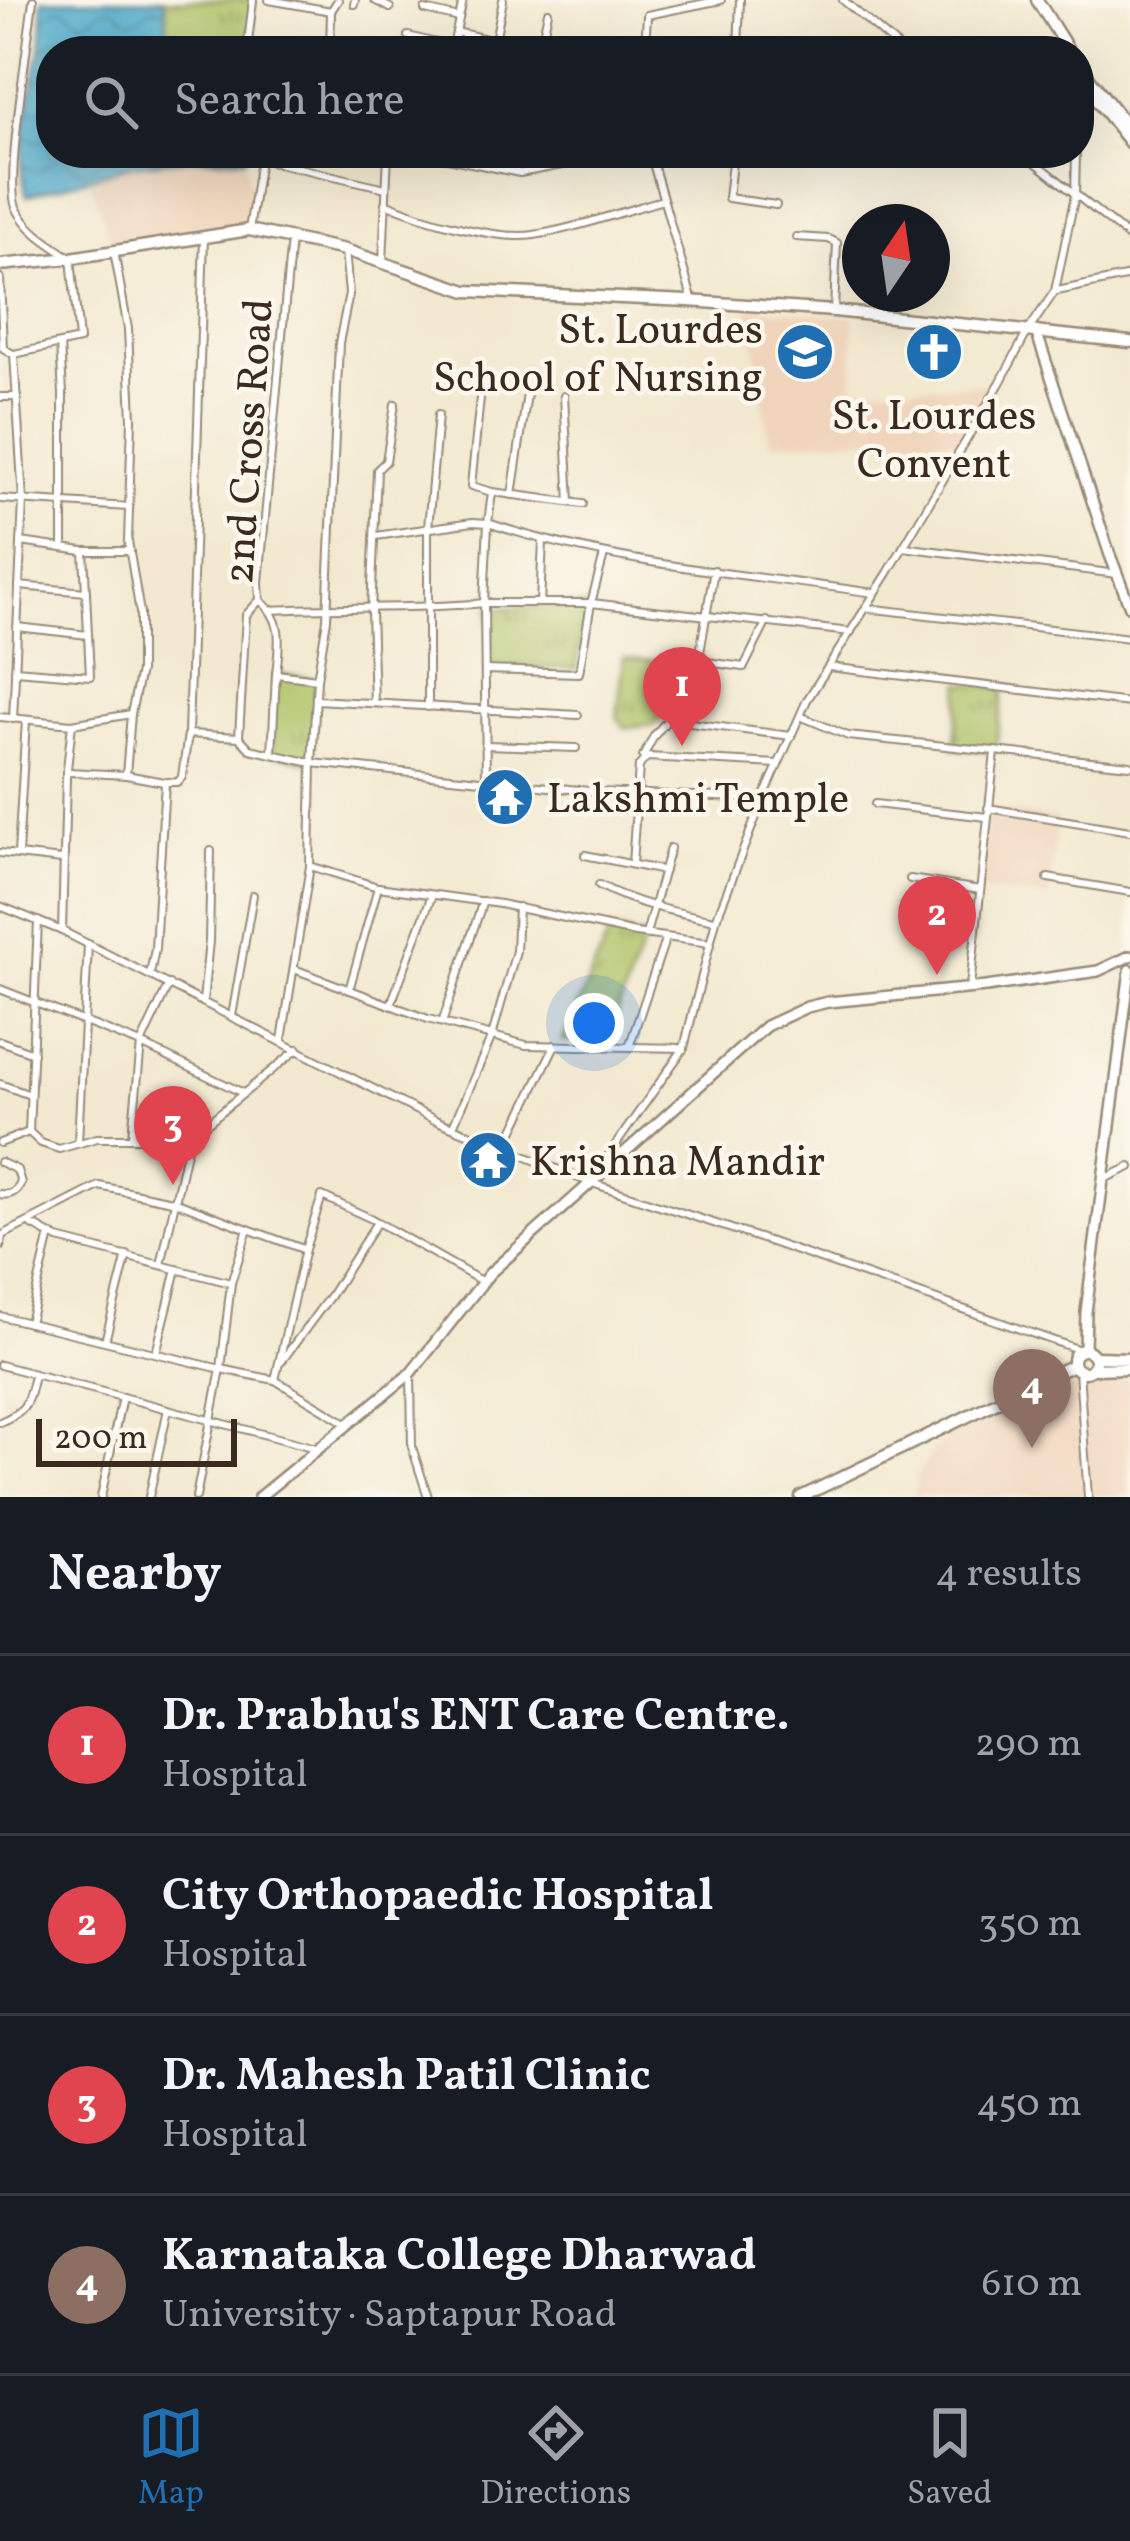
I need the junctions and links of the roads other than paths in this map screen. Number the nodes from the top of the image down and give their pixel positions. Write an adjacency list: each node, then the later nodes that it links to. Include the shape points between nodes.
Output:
1 (33, 0): 53 (street, via 14,202 26,225)
2 (253, 0): 18 (street)
3 (269, 0): 14 (street)
4 (338, 0): 14 (street)
5 (463, 0): 16 (street)
6 (503, 0): 22 (street)
7 (722, 0): 24 (street, via 647,15)
8 (740, 0): 25 (street)
9 (843, 0): 26 (street)
10 (1033, 0): 27 (main road)
11 (374, 2): 12 (street)
12 (391, 8)
13 (425, 10): 16 (street)
14 (331, 11): 19 (street)
15 (548, 11): 23 (street)
16 (459, 18): 17 (street)
17 (456, 32): 20 (street); 21 (street)
18 (249, 36)
19 (330, 36)
20 (455, 36)
21 (476, 36)
22 (496, 36)
23 (543, 36)
24 (643, 36)
25 (739, 36)
26 (885, 36)
27 (1056, 36)
28 (1094, 84): 30 (main road)
29 (1094, 97): 31 (main road)
30 (1130, 130)
31 (1130, 143)
32 (258, 168): 46 (street)
33 (307, 168): 41 (street)
34 (387, 168): 41 (street)
35 (499, 168): 36 (street)
36 (546, 168)
37 (654, 168): 43 (street)
38 (731, 168): 45 (street, via 728,198)
39 (1042, 168): 42 (street)
40 (1076, 168): 42 (street)
41 (386, 188): 44 (street)
42 (1075, 195): 49 (street); 58 (street)
43 (663, 200): 44 (street, via 533,235 476,230); 59 (street)
44 (385, 203): 54 (street)
45 (776, 205)
46 (249, 230): 47 (main road); 50 (main road)
47 (204, 237): 52 (main road); 131 (street)
48 (796, 237): 60 (street, via 838,243)
49 (1130, 238)
50 (291, 239): 51 (main road); 96 (street, 2nd Cross Road)
51 (345, 250): 54 (main road); 100 (street, via 349,295 339,343)
52 (114, 251): 53 (main road); 80 (street, via 128,329)
53 (71, 258): 55 (main road); 63 (street, via 79,340)
54 (383, 262): 59 (main road, via 467,290)
55 (0, 265)
56 (1130, 276): 58 (street)
57 (0, 278): 64 (street)
58 (1055, 291): 61 (street)
59 (693, 302): 60 (main road)
60 (834, 311): 61 (main road)
61 (1032, 331): 62 (main road); 86 (street); 92 (street)
62 (1127, 342)
63 (60, 344): 65 (street); 78 (street)
64 (2, 347): 65 (street)
65 (14, 354): 69 (street)
66 (527, 394): 74 (street)
67 (564, 396): 77 (street)
68 (0, 397): 69 (street)
69 (17, 397): 76 (street)
70 (480, 398): 73 (street, via 471,486)
71 (395, 404): 83 (street, via 386,461 377,470)
72 (438, 415): 82 (street)
73 (492, 492): 74 (street); 81 (street)
74 (512, 495): 77 (street)
75 (0, 499): 76 (street)
76 (23, 501): 78 (street); 85 (street)
77 (570, 502): 79 (street)
78 (63, 503): 80 (street); 87 (street)
79 (583, 504)
80 (129, 507): 89 (street)
81 (488, 523): 82 (street); 84 (street); 97 (street)
82 (428, 528): 83 (street); 103 (street)
83 (376, 536): 102 (street)
84 (543, 541): 90 (street); 98 (street)
85 (22, 542): 87 (street); 93 (street)
86 (903, 547): 92 (street); 95 (street)
87 (63, 548): 88 (street)
88 (84, 551): 89 (street); 94 (street)
89 (130, 551): 124 (street, via 140,613)
90 (604, 555): 91 (street); 99 (street)
91 (714, 570): 95 (street); 106 (street)
92 (1117, 574): 101 (street)
93 (19, 586): 94 (street); 108 (street)
94 (86, 592): 110 (street)
95 (875, 593): 104 (street)
96 (260, 600): 105 (street, 2nd Cross Road); 132 (street, via 246,615)
97 (484, 603): 98 (street); 103 (street); 115 (street)
98 (541, 603): 99 (street)
99 (592, 603): 106 (street); 115 (street, via 580,673)
100 (327, 607): 102 (street); 105 (street); 117 (street)
101 (1130, 607)
102 (371, 608): 103 (street); 119 (street)
103 (428, 608): 121 (street)
104 (866, 608): 109 (street); 111 (street)
105 (272, 610): 116 (street, 2nd Cross Road, via 281,630)
106 (707, 614): 107 (street); 112 (street)
107 (767, 621): 109 (street); 112 (street, via 744,667)
108 (17, 627): 110 (street); 114 (street)
109 (851, 632): 113 (street)
110 (88, 635): 114 (street, via 90,676)
111 (1130, 638)
112 (699, 662): 123 (street, via 694,688)
113 (829, 667): 120 (street); 126 (street)
114 (15, 670): 128 (street)
115 (485, 670): 122 (street)
116 (276, 674): 117 (street); 137 (street, 2nd Cross Road)
117 (317, 679): 118 (street)
118 (316, 700): 119 (street); 138 (street)
119 (374, 703): 121 (street)
120 (1130, 703)
121 (428, 706): 122 (street)
122 (485, 710): 125 (street); 134 (street)
123 (675, 711): 133 (street, via 690,723); 141 (street)
124 (131, 713): 130 (street); 143 (street)
125 (578, 715)
126 (800, 716): 133 (street); 136 (street, via 848,736)
127 (0, 718): 128 (street)
128 (13, 718): 129 (street)
129 (26, 720): 130 (street); 154 (street)
130 (73, 724): 142 (street)
131 (188, 734): 132 (street); 145 (street, via 182,777)
132 (239, 736): 137 (street, via 250,749)
133 (791, 736): 139 (street)
134 (485, 745): 135 (street); 144 (street)
135 (576, 748)
136 (995, 752): 140 (street); 149 (street)
137 (272, 753): 138 (street)
138 (312, 763): 144 (street); 158 (street)
139 (779, 764): 141 (street, via 660,756); 147 (street)
140 (1130, 765)
141 (639, 766): 146 (street)
142 (69, 772): 143 (street); 156 (street)
143 (126, 775): 145 (street)
144 (486, 781): 146 (street)
145 (165, 782): 182 (street)
146 (638, 794): 147 (street); 157 (street)
147 (763, 800): 172 (street)
148 (875, 804): 149 (street)
149 (988, 813): 150 (street); 164 (street)
150 (1130, 831)
151 (670, 848): 159 (street)
152 (211, 851): 187 (street)
153 (0, 853): 154 (street)
154 (18, 854): 156 (street)
155 (585, 855): 157 (street)
156 (64, 860): 174 (street)
157 (632, 864): 159 (street)
158 (310, 866): 163 (street); 180 (street)
159 (664, 871): 171 (street)
160 (1048, 878): 165 (street)
161 (910, 879): 164 (street)
162 (599, 885): 171 (street)
163 (378, 886): 167 (street); 186 (street)
164 (980, 890): 185 (street)
165 (1130, 892)
166 (253, 895): 190 (street)
167 (432, 895): 168 (street); 189 (street)
168 (483, 902): 170 (street); 192 (street)
169 (0, 906): 173 (street)
170 (518, 907): 175 (street); 193 (street, via 516,951)
171 (653, 908): 172 (street); 175 (street)
172 (716, 920): 177 (street)
173 (38, 921): 174 (street); 188 (street)
174 (62, 931): 178 (street)
175 (646, 934): 176 (street)
176 (666, 937): 177 (street); 198 (street)
177 (710, 943): 199 (street)
178 (88, 944): 182 (street); 191 (street)
179 (1130, 956): 185 (street, via 1098,970)
180 (294, 969): 186 (street); 194 (street)
181 (1130, 970): 201 (street)
182 (150, 974): 183 (street)
183 (170, 984): 187 (street); 196 (street)
184 (0, 989): 188 (street)
185 (970, 989): 216 (street, via 828,1002 766,1026)
186 (349, 990): 189 (street)
187 (203, 1001): 190 (street)
188 (33, 1002): 191 (street); 202 (street)
189 (391, 1005): 192 (street)
190 (232, 1016): 194 (street)
191 (82, 1021): 196 (street); 210 (street)
192 (442, 1022): 193 (street)
193 (492, 1036): 197 (street); 206 (street)
194 (282, 1040): 200 (street)
195 (0, 1041): 202 (street)
196 (141, 1044): 204 (street); 208 (street)
197 (555, 1045): 198 (street); 212 (street)
198 (629, 1047): 199 (street)
199 (684, 1048): 216 (street)
200 (298, 1049): 204 (street); 206 (street)
201 (1125, 1052): 215 (street)
202 (34, 1053): 205 (street)
203 (0, 1084): 205 (street)
204 (243, 1093): 209 (street)
205 (30, 1095): 207 (street)
206 (452, 1127): 212 (street)
207 (29, 1132): 210 (street, via 59,1149); 211 (street)
208 (132, 1137): 209 (street); 210 (street)
209 (189, 1138): 218 (street)
210 (78, 1142)
211 (1, 1145)
212 (505, 1148): 216 (street)
213 (0, 1162): 217 (street, via 17,1170 21,1183)
214 (1130, 1167): 215 (street)
215 (1102, 1180): 236 (street)
216 (589, 1182): 229 (street); 236 (street)
217 (0, 1194)
218 (177, 1202): 219 (street, via 99,1186); 221 (street); 227 (street)
219 (28, 1222): 222 (street); 223 (street)
220 (377, 1222): 225 (street, via 322,1196); 229 (street); 238 (street)
221 (248, 1229): 225 (street); 230 (street)
222 (1, 1235): 224 (street)
223 (50, 1235): 226 (street); 232 (street)
224 (0, 1246)
225 (305, 1250): 238 (street)
226 (127, 1255): 227 (street); 233 (street)
227 (161, 1265): 228 (street)
228 (177, 1269): 230 (street); 234 (street)
229 (483, 1282): 241 (street)
230 (231, 1283): 240 (street)
231 (0, 1316): 232 (street)
232 (29, 1323): 233 (street)
233 (105, 1341): 234 (street)
234 (156, 1354): 240 (street)
235 (1130, 1358): 236 (main road)
236 (1084, 1360): 239 (main road); 256 (main road); 257 (street)
237 (0, 1366): 242 (street)
238 (278, 1366): 243 (street)
239 (1130, 1368)
240 (220, 1369): 243 (street); 246 (street)
241 (411, 1373): 248 (street); 255 (street, via 412,1447)
242 (35, 1374): 244 (street); 247 (street, via 26,1406)
243 (275, 1380): 248 (street)
244 (122, 1397): 245 (street); 251 (street)
245 (168, 1409): 246 (street); 252 (street)
246 (212, 1420): 249 (street); 253 (street)
247 (0, 1422)
248 (348, 1424): 249 (street)
249 (317, 1448): 250 (street)
250 (273, 1491): 254 (street)
251 (101, 1497)
252 (149, 1497)
253 (196, 1497)
254 (259, 1497)
255 (428, 1497)
256 (801, 1497)
257 (1088, 1497)

